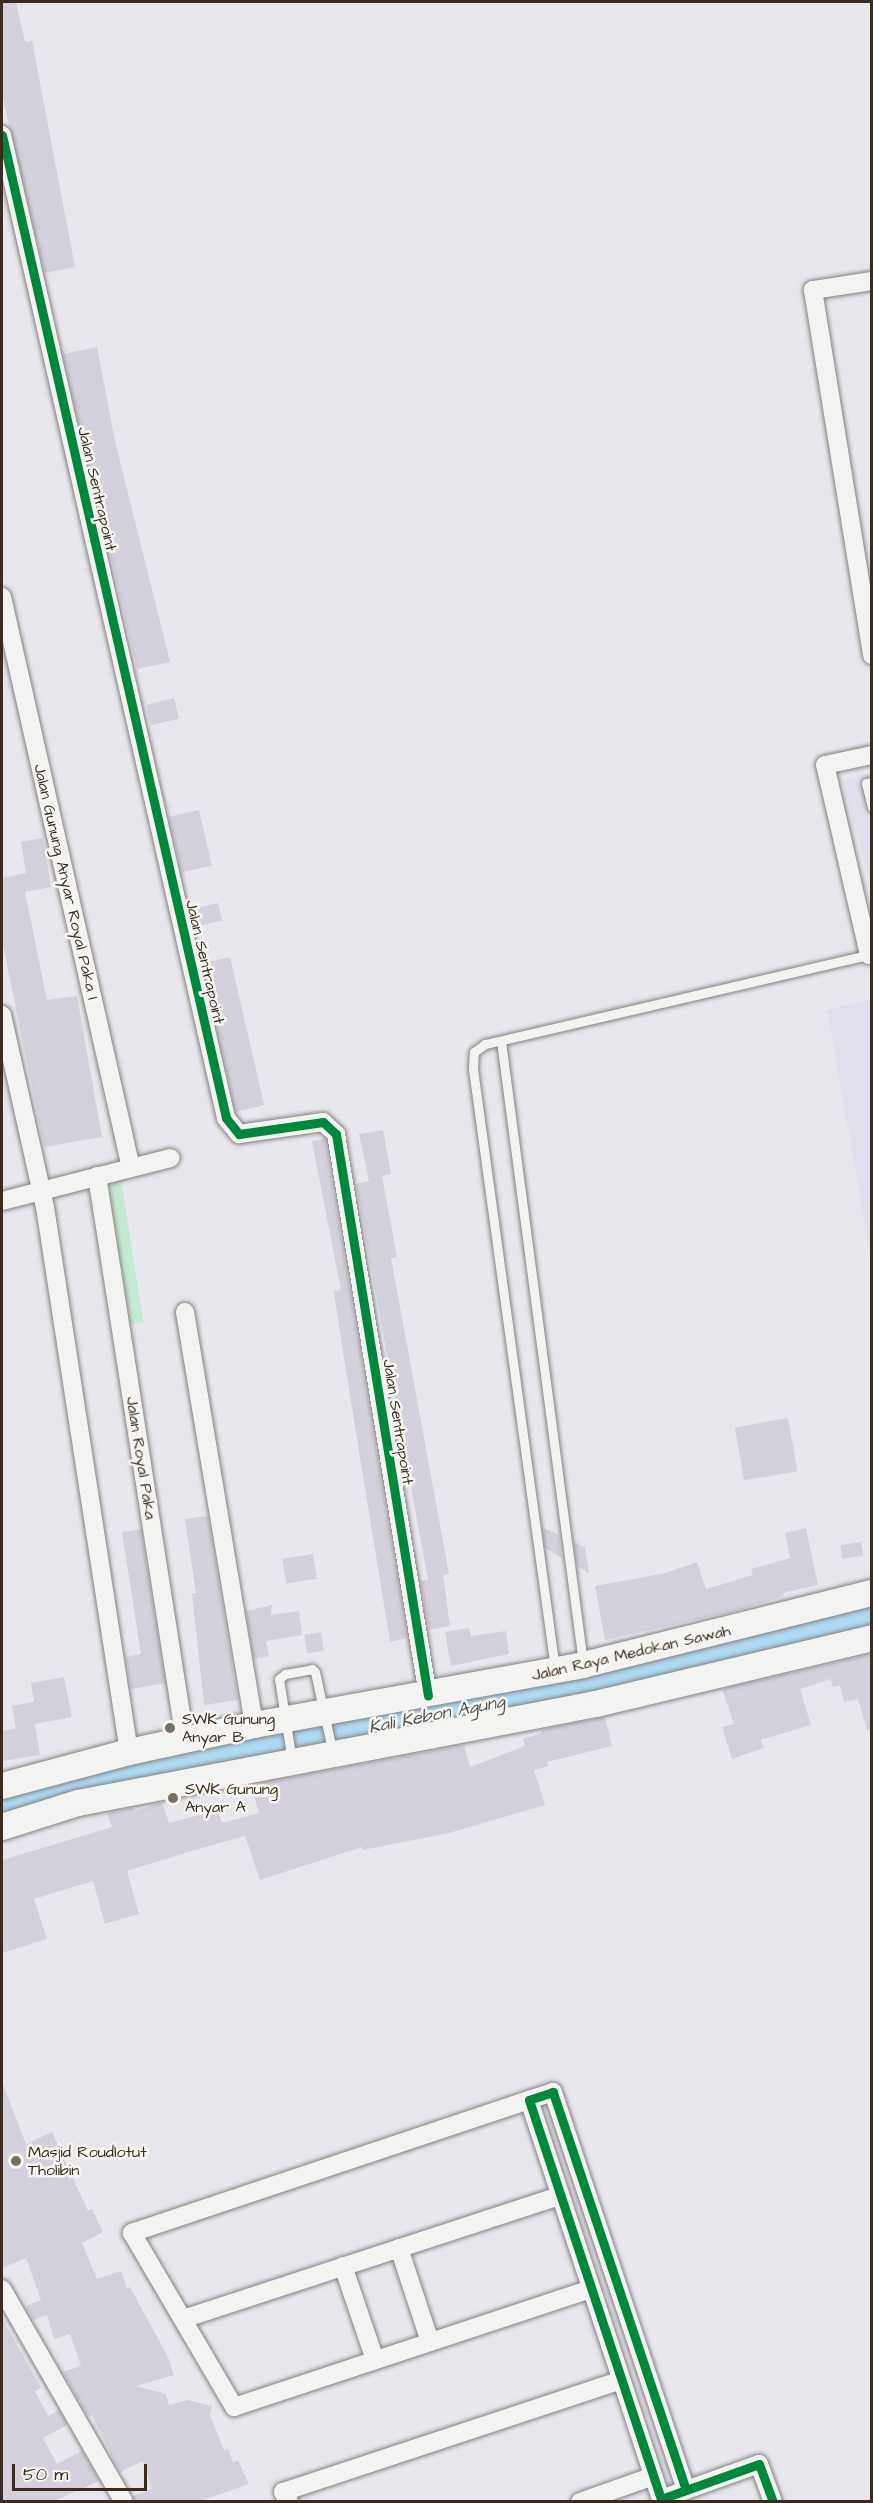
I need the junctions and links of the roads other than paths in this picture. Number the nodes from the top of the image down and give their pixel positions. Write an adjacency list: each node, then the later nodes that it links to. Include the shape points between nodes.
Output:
1 (2, 135): 21 (street, Jalan Sentrapoint, via 225,1118 239,1134 323,1122 336,1134)
2 (872, 281): 4 (street, via 813,290)
3 (2, 597): 12 (street, Jalan Gunung Anyar Royal Paka I)
4 (872, 655)
5 (872, 755): 8 (street, via 825,765)
6 (872, 782): 7 (lane, via 866,783)
7 (872, 807)
8 (870, 955): 10 (lane)
9 (2, 1015): 14 (street)
10 (501, 1041): 19 (lane); 20 (lane, via 474,1052 473,1070)
11 (171, 1158): 12 (street)
12 (131, 1168): 13 (street)
13 (97, 1176): 14 (street); 25 (street, Jalan Royal Paka)
14 (42, 1191): 15 (street); 27 (street)
15 (2, 1201)
16 (185, 1312): 23 (street)
17 (872, 1593): 19 (street, Jalan Raya Medokan Sawah)
18 (872, 1638): 26 (street, via 596,1704)
19 (583, 1665): 20 (street, Jalan Raya Medokan Sawah)
20 (556, 1671): 21 (street, Jalan Raya Medokan Sawah)
21 (428, 1696): 22 (street, Jalan Raya Medokan Sawah)
22 (326, 1718): 24 (street, Jalan Raya Medokan Sawah); 24 (lane, via 315,1672 305,1670 280,1678); 26 (lane)
23 (254, 1725): 24 (street, Jalan Raya Medokan Sawah); 25 (street, Jalan Raya Medokan Sawah)
24 (284, 1726): 28 (lane)
25 (185, 1740): 27 (street, Jalan Raya Medokan Sawah)
26 (332, 1750): 28 (street)
27 (129, 1752): 29 (street, Jalan Raya Medokan Sawah)
28 (291, 1759): 30 (street, via 78,1803)
29 (2, 1786)
30 (2, 1827)
31 (529, 2100): 32 (street); 37 (street, via 132,2233); 42 (street, via 553,2092)
32 (560, 2196): 33 (street); 36 (street)
33 (399, 2248): 34 (street); 38 (street)
34 (343, 2266): 37 (street); 39 (street)
35 (2, 2289): 43 (street)
36 (590, 2289): 38 (street); 40 (street)
37 (183, 2319): 39 (street, via 234,2407)
38 (430, 2342): 39 (street)
39 (375, 2360)
40 (621, 2380): 41 (street); 44 (street, via 283,2492)
41 (654, 2476): 42 (street, via 662,2499); 45 (street)
42 (686, 2490): 46 (street, via 759,2464)
43 (124, 2502)
44 (289, 2502)
45 (580, 2502)
46 (773, 2502)

